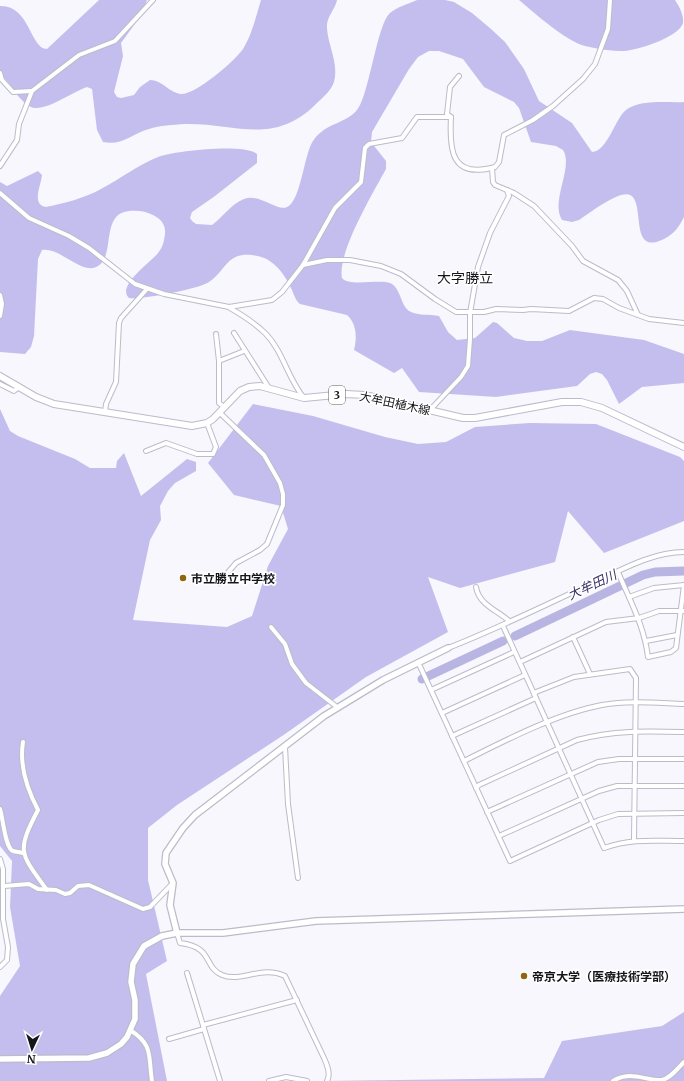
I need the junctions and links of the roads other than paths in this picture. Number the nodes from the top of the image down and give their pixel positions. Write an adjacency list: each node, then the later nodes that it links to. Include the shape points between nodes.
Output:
1 (153, 0): 5 (street, via 115,42 79,55)
2 (610, 0): 8 (street, via 608,29 601,54 595,64 583,79 553,106 504,135 499,162)
3 (0, 73): 5 (street, via 2,80 13,92)
4 (459, 76): 6 (street, via 450,87 448,114)
5 (32, 91): 7 (street, via 18,124 16,140)
6 (451, 117): 8 (street, via 450,139 452,154 457,163 467,168); 11 (street, via 416,117 402,138 369,144 365,148 361,182 335,208)
7 (0, 166)
8 (492, 168): 9 (street, via 493,182)
9 (507, 190): 15 (street, via 509,196 490,234 478,267); 16 (street, via 545,216 583,261 618,280 628,291)
10 (0, 193): 12 (street, via 34,222 60,232 89,248 135,284)
11 (303, 264): 14 (street, via 282,292 272,300); 15 (street, via 327,260 370,263 401,274 456,312)
12 (147, 289): 14 (street); 30 (street, via 119,323 116,382)
13 (0, 295): 17 (street)
14 (229, 308): 27 (street, via 266,334 296,389)
15 (470, 313): 16 (street, via 496,309 569,312 594,298 603,299); 29 (street, via 468,366)
16 (638, 315): 18 (street, via 649,319)
17 (0, 316)
18 (684, 323)
19 (234, 333): 21 (street)
20 (216, 334): 22 (street)
21 (244, 351): 22 (street); 26 (street)
22 (219, 361): 28 (street, via 219,403)
23 (0, 376): 25 (main road)
24 (0, 384): 25 (street, via 14,391)
25 (19, 387): 30 (main road, via 54,404)
26 (269, 388): 27 (main road, 大牟田植木線 / 3); 28 (main road, 大牟田植木線 / 3, via 250,387 240,391)
27 (304, 398): 29 (main road, 大牟田植木線 / 3, via 365,395)
28 (222, 410): 31 (main road, 大牟田植木線 / 3); 36 (street, via 264,455 280,483 283,505 267,544 236,563)
29 (430, 410): 32 (main road, 大牟田植木線 / 3, via 463,418 475,418 562,402 581,402 602,408)
30 (105, 412): 31 (main road, via 182,426)
31 (207, 424): 33 (street, via 216,447 213,454 196,454 170,443)
32 (684, 447)
33 (146, 451)
34 (684, 552): 35 (street, via 652,557)
35 (618, 572): 39 (street); 42 (street)
36 (219, 583)
37 (684, 585): 39 (street, via 654,588); 40 (street)
38 (476, 586): 42 (street, via 486,605)
39 (629, 597): 41 (street)
40 (682, 611): 41 (street, via 659,611); 45 (street)
41 (639, 618): 46 (street, via 606,622); 47 (street)
42 (509, 621): 43 (street)
43 (503, 626): 48 (street); 49 (street)
44 (272, 627): 58 (street, via 285,644 292,664 306,683)
45 (677, 635): 47 (street); 47 (street, via 676,648 671,652 648,657)
46 (573, 637): 51 (street); 52 (street)
47 (646, 641)
48 (448, 648): 50 (street)
49 (514, 652): 51 (street); 54 (street)
50 (418, 662): 54 (street); 58 (street)
51 (520, 662): 53 (street)
52 (590, 674): 55 (street, via 554,684 536,692); 56 (street, via 630,669 636,678)
53 (525, 675): 55 (street); 59 (street)
54 (431, 690): 59 (street)
55 (535, 696): 60 (street); 63 (street)
56 (635, 702): 57 (street); 60 (street, via 595,706); 61 (street)
57 (684, 704)
58 (337, 707): 65 (street)
59 (442, 713): 63 (street)
60 (547, 722): 66 (street); 69 (street)
61 (635, 730): 62 (street); 66 (street, via 593,736); 67 (street)
62 (684, 732)
63 (452, 736): 69 (street)
64 (23, 742): 83 (street, via 21,763 24,778 38,810 28,829)
65 (286, 747): 85 (street, via 288,804); 86 (street, via 195,815 184,827 166,853 165,860)
66 (559, 748): 70 (street); 73 (street)
67 (635, 758): 68 (street); 70 (street, via 598,762); 71 (street)
68 (684, 759)
69 (464, 761): 73 (street)
70 (571, 773): 74 (street); 76 (street)
71 (635, 785): 72 (street); 74 (street, via 617,786); 77 (street)
72 (684, 786)
73 (476, 788): 76 (street)
74 (582, 797): 79 (street); 80 (street)
75 (0, 809): 83 (street, via 10,849)
76 (487, 812): 80 (street)
77 (634, 813): 78 (street); 79 (street, via 618,814); 81 (street)
78 (684, 814)
79 (593, 823): 80 (street, via 510,861); 81 (street, via 604,848)
80 (499, 836)
81 (634, 840): 82 (street)
82 (684, 841)
83 (23, 853): 88 (street, via 27,863)
84 (0, 859): 87 (street)
85 (298, 878)
86 (173, 883): 88 (street, via 150,907 143,909 89,884 78,886 65,894); 90 (street, via 170,905)
87 (4, 886): 88 (street, via 30,884); 91 (street, via 3,919 8,947 7,960)
88 (47, 890)
89 (684, 909): 90 (street, via 341,920 223,933)
90 (177, 933): 93 (street, via 180,943 191,944 202,950 220,974 231,977 277,972 285,976); 95 (street, via 152,940 139,952 133,964 130,982 135,1000 135,1019)
91 (0, 967)
92 (187, 973): 94 (street)
93 (297, 1000): 94 (street); 103 (street, via 326,1064 329,1078)
94 (203, 1027): 96 (street); 100 (street)
95 (130, 1030): 97 (street, via 121,1044 98,1057); 99 (street, via 148,1046)
96 (169, 1038)
97 (0, 1058)
98 (684, 1062): 104 (street, via 663,1080 624,1076)
99 (152, 1081)
100 (220, 1081)
101 (269, 1081): 102 (street, via 286,1077)
102 (306, 1081)
103 (327, 1081)
104 (613, 1081)

